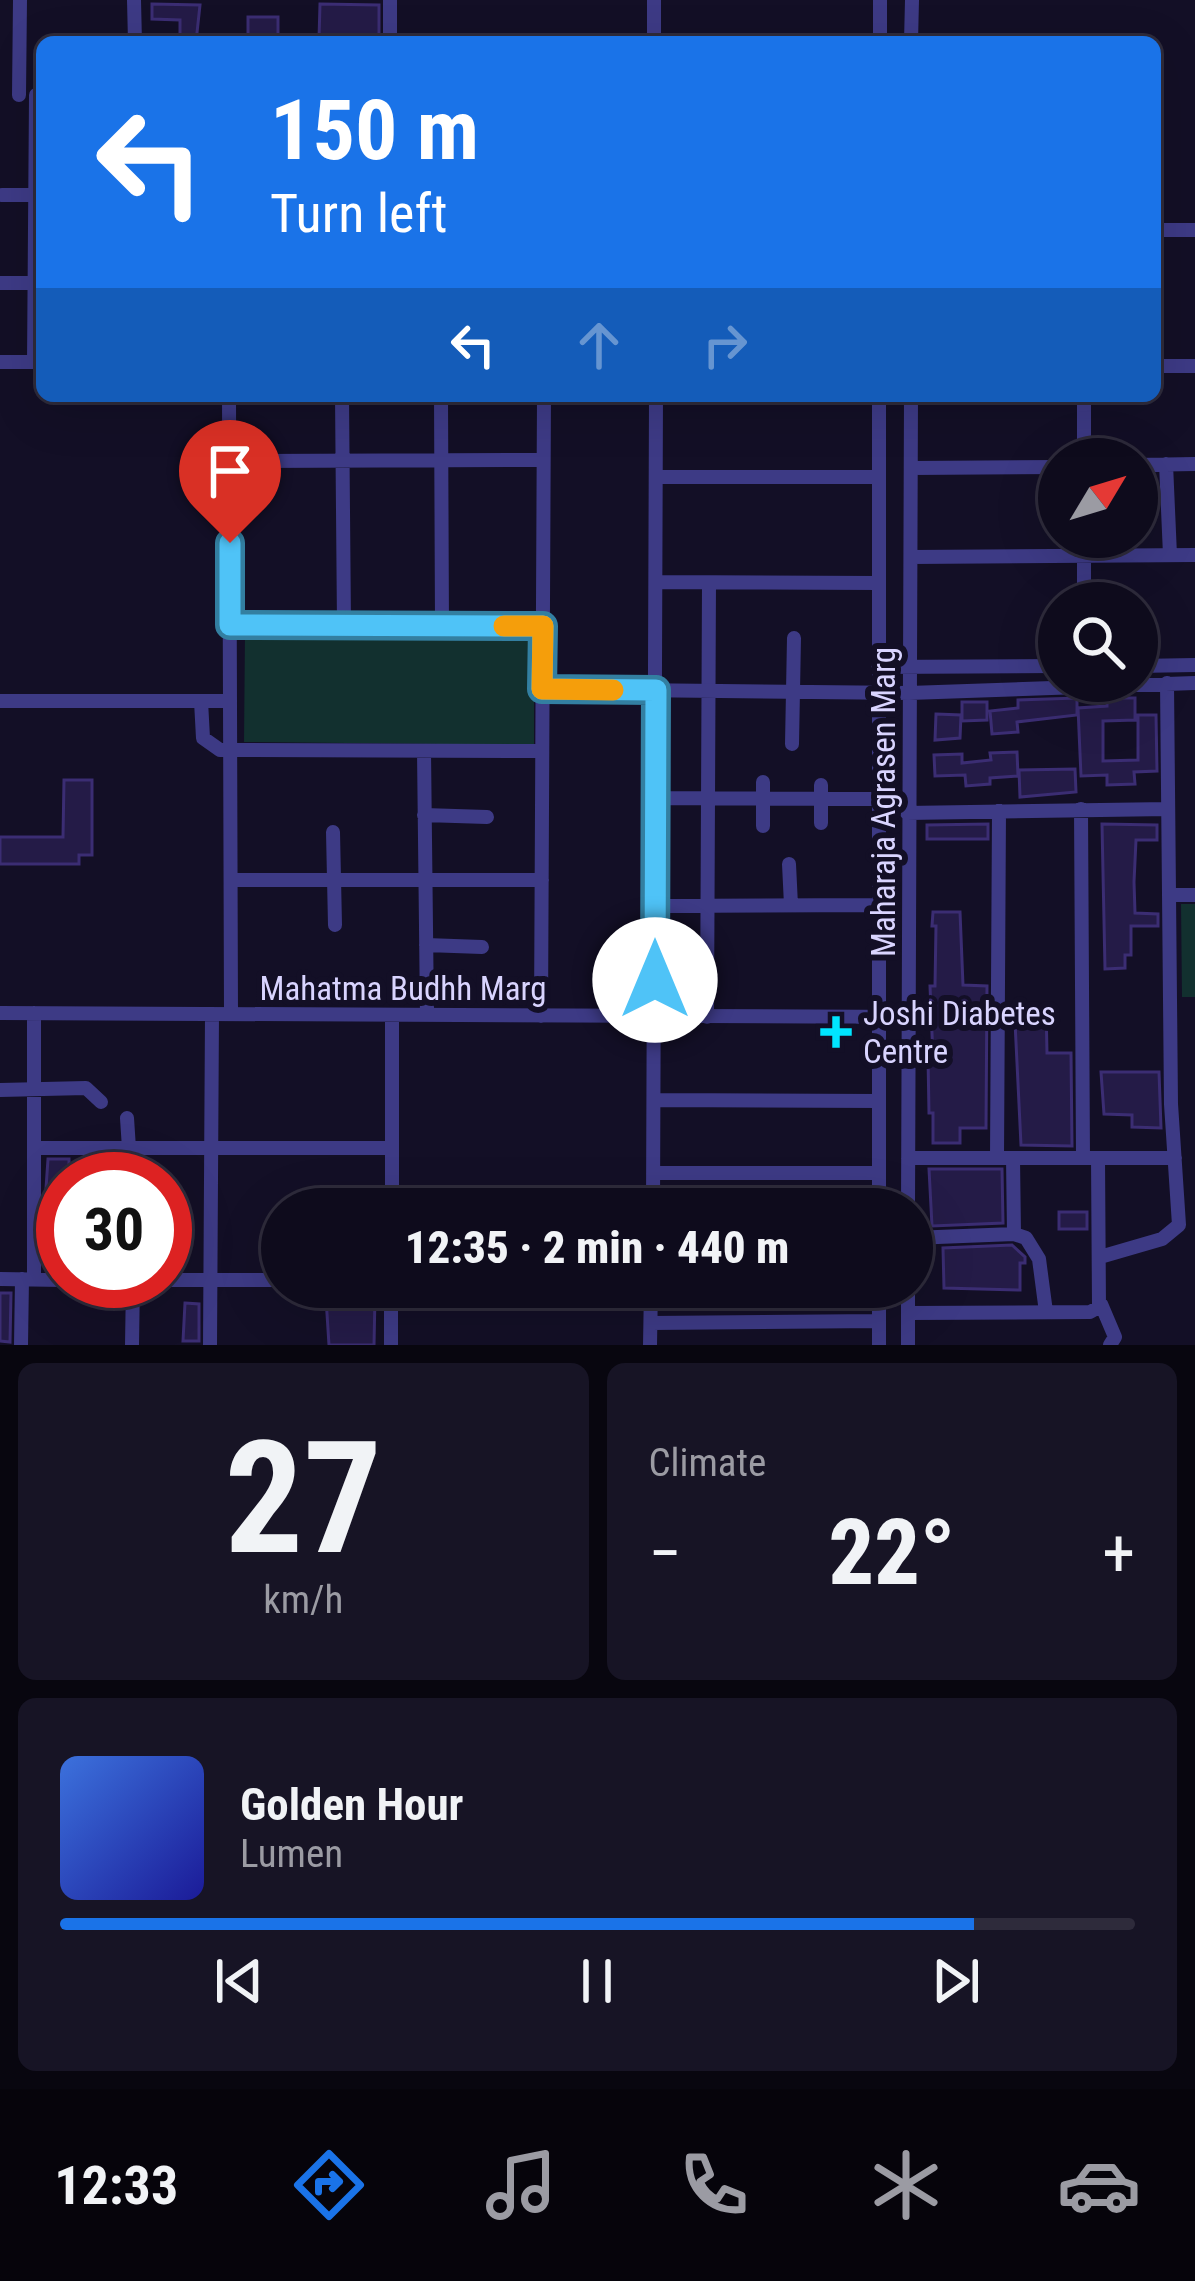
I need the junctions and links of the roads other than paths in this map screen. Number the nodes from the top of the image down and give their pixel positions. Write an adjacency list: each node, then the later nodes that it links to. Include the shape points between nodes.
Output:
1 (20, 0): 13 (street)
2 (134, 0): 7 (street)
3 (389, 0): 8 (street)
4 (654, 0): 9 (street)
5 (880, 0): 10 (street)
6 (912, 0): 11 (street)
7 (134, 36)
8 (390, 36)
9 (654, 36)
10 (880, 36)
11 (911, 36)
12 (0, 95): 13 (street)
13 (20, 95): 14 (street)
14 (36, 95)
15 (36, 188): 17 (street)
16 (2, 195): 17 (street)
17 (35, 195): 18 (street)
18 (36, 203)
19 (1161, 230): 20 (street)
20 (1195, 230)
21 (0, 283): 22 (street)
22 (36, 283)
23 (0, 362): 24 (street)
24 (36, 362)
25 (1161, 366): 26 (street)
26 (1195, 366)
27 (230, 402): 39 (street)
28 (342, 402): 36 (street)
29 (441, 402): 37 (street)
30 (544, 402): 38 (street)
31 (656, 402): 45 (street)
32 (879, 402): 46 (street, Maharaja Agrasen Marg)
33 (911, 402): 44 (street, Maharaja Agrasen Marg)
34 (1084, 402): 35 (street)
35 (1084, 438)
36 (343, 460): 37 (street); 39 (street); 56 (street)
37 (441, 460): 38 (street); 57 (street)
38 (543, 460): 58 (street)
39 (230, 461): 55 (street)
40 (1158, 464): 41 (street)
41 (1166, 464): 42 (street); 48 (street)
42 (1195, 464)
43 (1038, 467): 44 (street)
44 (912, 468): 51 (street, Maharaja Agrasen Marg)
45 (656, 477): 46 (street); 52 (street)
46 (879, 477): 54 (street, Maharaja Agrasen Marg)
47 (1158, 555): 48 (street)
48 (1170, 555): 49 (street)
49 (1195, 555)
50 (1038, 556): 51 (street)
51 (911, 557): 64 (street, Maharaja Agrasen Marg)
52 (656, 582): 53 (street); 68 (street)
53 (709, 583): 54 (street); 69 (street)
54 (879, 583): 63 (street, Maharaja Agrasen Marg)
55 (230, 625): 56 (street); 75 (street)
56 (344, 625): 57 (street)
57 (442, 626): 58 (street)
58 (543, 626): 67 (street)
59 (794, 638): 70 (street)
60 (1195, 665): 62 (street)
61 (1038, 666): 64 (street)
62 (1158, 666)
63 (878, 667): 64 (street); 71 (street, Maharaja Agrasen Marg)
64 (910, 667): 72 (street, Maharaja Agrasen Marg)
65 (1167, 683): 66 (street); 72 (street); 86 (street)
66 (1195, 683)
67 (542, 689): 68 (street); 79 (street)
68 (656, 690): 69 (street); 82 (street)
69 (709, 691): 70 (street); 85 (street)
70 (793, 692): 71 (street); 76 (street)
71 (878, 693): 72 (street); 83 (street, Maharaja Agrasen Marg)
72 (909, 693): 89 (street, Maharaja Agrasen Marg)
73 (0, 701): 74 (street)
74 (201, 701): 75 (street); 77 (street, via 202,738)
75 (230, 701): 77 (street)
76 (792, 744)
77 (230, 751): 78 (street); 96 (street)
78 (424, 751): 79 (street); 90 (street)
79 (542, 751): 99 (street)
80 (763, 782): 84 (street)
81 (821, 792): 83 (street); 84 (street); 92 (street)
82 (656, 798): 85 (street); 104 (street)
83 (878, 799): 102 (street, Maharaja Agrasen Marg)
84 (763, 800): 85 (street); 93 (street)
85 (709, 801): 105 (street)
86 (1168, 808): 87 (street); 100 (street)
87 (1082, 809): 88 (street); 134 (street)
88 (999, 811): 89 (street); 133 (street)
89 (907, 813): 119 (street, Maharaja Agrasen Marg)
90 (424, 815): 91 (street); 98 (street)
91 (487, 817)
92 (821, 823)
93 (763, 826)
94 (333, 832): 97 (street)
95 (789, 864): 103 (street)
96 (231, 880): 97 (street); 112 (street)
97 (334, 880): 98 (street); 106 (street)
98 (425, 880): 99 (street); 107 (street)
99 (542, 880): 115 (street)
100 (1169, 895): 101 (street); 135 (street)
101 (1195, 895)
102 (878, 904): 103 (street); 118 (street, Maharaja Agrasen Marg)
103 (790, 905): 105 (street)
104 (656, 906): 105 (street); 116 (street)
105 (709, 906): 117 (street)
106 (335, 925)
107 (426, 945): 108 (street); 114 (street)
108 (482, 947)
109 (0, 1013): 110 (street, Mahatma Budhh Marg)
110 (34, 1013): 111 (street, Mahatma Budhh Marg); 121 (street)
111 (212, 1014): 112 (street, Mahatma Budhh Marg); 128 (street)
112 (231, 1014): 113 (street, Mahatma Budhh Marg)
113 (392, 1015): 114 (street, Mahatma Budhh Marg); 129 (street)
114 (427, 1015): 115 (street, Mahatma Budhh Marg)
115 (541, 1016): 116 (street, Mahatma Budhh Marg)
116 (655, 1016): 117 (street, Mahatma Budhh Marg); 122 (street)
117 (707, 1016): 118 (street, Mahatma Budhh Marg)
118 (878, 1017): 119 (street, Mahatma Budhh Marg); 123 (street, Maharaja Agrasen Marg)
119 (910, 1017): 132 (street, Maharaja Agrasen Marg)
120 (0, 1090): 121 (street)
121 (34, 1090): 124 (street, via 86,1088); 126 (street)
122 (654, 1100): 123 (street); 136 (street)
123 (879, 1101): 137 (street, Maharaja Agrasen Marg)
124 (101, 1102)
125 (127, 1118): 127 (street)
126 (34, 1148): 130 (street); 146 (street)
127 (130, 1148): 128 (street); 130 (street); 131 (street)
128 (212, 1148): 129 (street); 149 (street)
129 (392, 1148): 138 (street)
130 (90, 1149)
131 (130, 1152)
132 (908, 1158): 133 (street); 141 (street, Maharaja Agrasen Marg)
133 (1005, 1158): 134 (street); 142 (street)
134 (1090, 1158): 135 (street); 144 (street)
135 (1174, 1158): 144 (street, via 1179,1225 1162,1239)
136 (653, 1173): 137 (street); 139 (street)
137 (879, 1173): 140 (street, Maharaja Agrasen Marg)
138 (392, 1188)
139 (653, 1188)
140 (879, 1188)
141 (908, 1188)
142 (1014, 1234): 143 (street); 157 (street, via 1033,1244)
143 (933, 1237)
144 (1100, 1257): 151 (street)
145 (0, 1279): 146 (street)
146 (28, 1279): 147 (street); 161 (street)
147 (36, 1279)
148 (192, 1280): 149 (street)
149 (212, 1280): 150 (street); 163 (street)
150 (261, 1280)
151 (1101, 1304): 157 (street, via 1090,1312); 168 (street, via 1115,1336)
152 (133, 1308): 162 (street)
153 (392, 1308): 164 (street)
154 (651, 1308): 160 (street)
155 (879, 1308): 159 (street)
156 (908, 1308): 158 (street)
157 (1046, 1312): 158 (street)
158 (908, 1313): 167 (street)
159 (879, 1322): 160 (street); 166 (street)
160 (651, 1323): 165 (street)
161 (21, 1345)
162 (132, 1345)
163 (210, 1345)
164 (391, 1345)
165 (650, 1345)
166 (879, 1345)
167 (908, 1345)
168 (1110, 1345)

